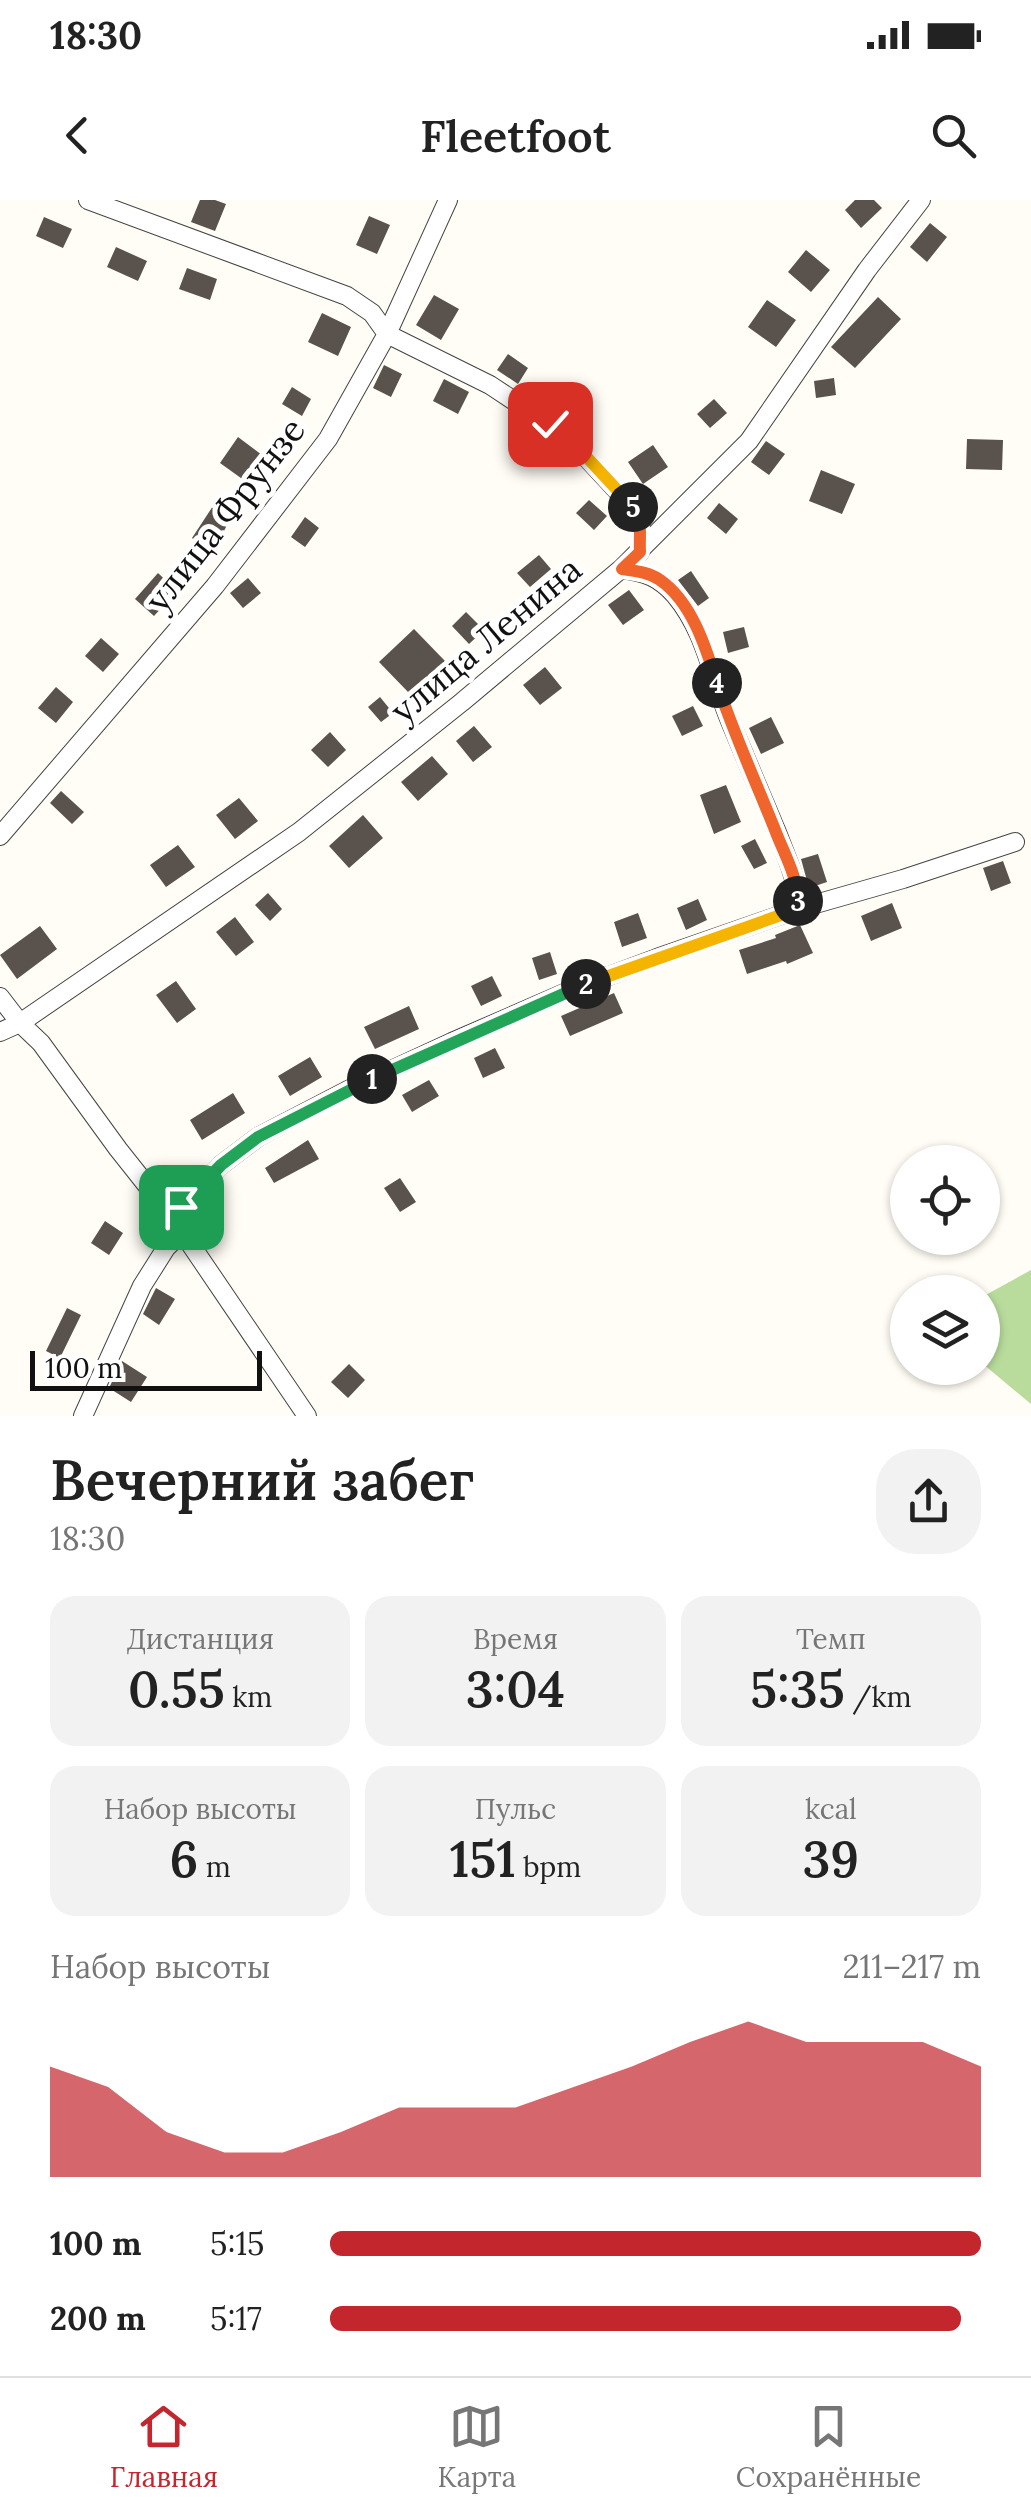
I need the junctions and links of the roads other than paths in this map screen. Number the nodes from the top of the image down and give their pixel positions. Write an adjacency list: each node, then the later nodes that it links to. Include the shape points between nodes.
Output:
1 (88, 200): 4 (street, via 347,296)
2 (448, 200): 4 (street, улица Фрунзе)
3 (921, 200): 5 (street, улица Ленина, via 749,441)
4 (387, 334): 5 (street, via 490,384 550,424 638,513); 7 (street, улица Фрунзе, via 328,439 284,498)
5 (640, 552): 6 (street, улица Ленина)
6 (622, 569): 9 (street, via 661,580 697,626 789,864); 11 (street, улица Ленина, via 299,832)
7 (0, 836)
8 (1016, 842): 9 (street)
9 (798, 909): 13 (street, via 574,989 348,1090 239,1150 203,1183)
10 (0, 997): 11 (street)
11 (20, 1023): 12 (street, улица Ленина); 13 (street)
12 (0, 1032)
13 (177, 1224): 14 (street); 15 (street)
14 (83, 1416)
15 (307, 1416)

